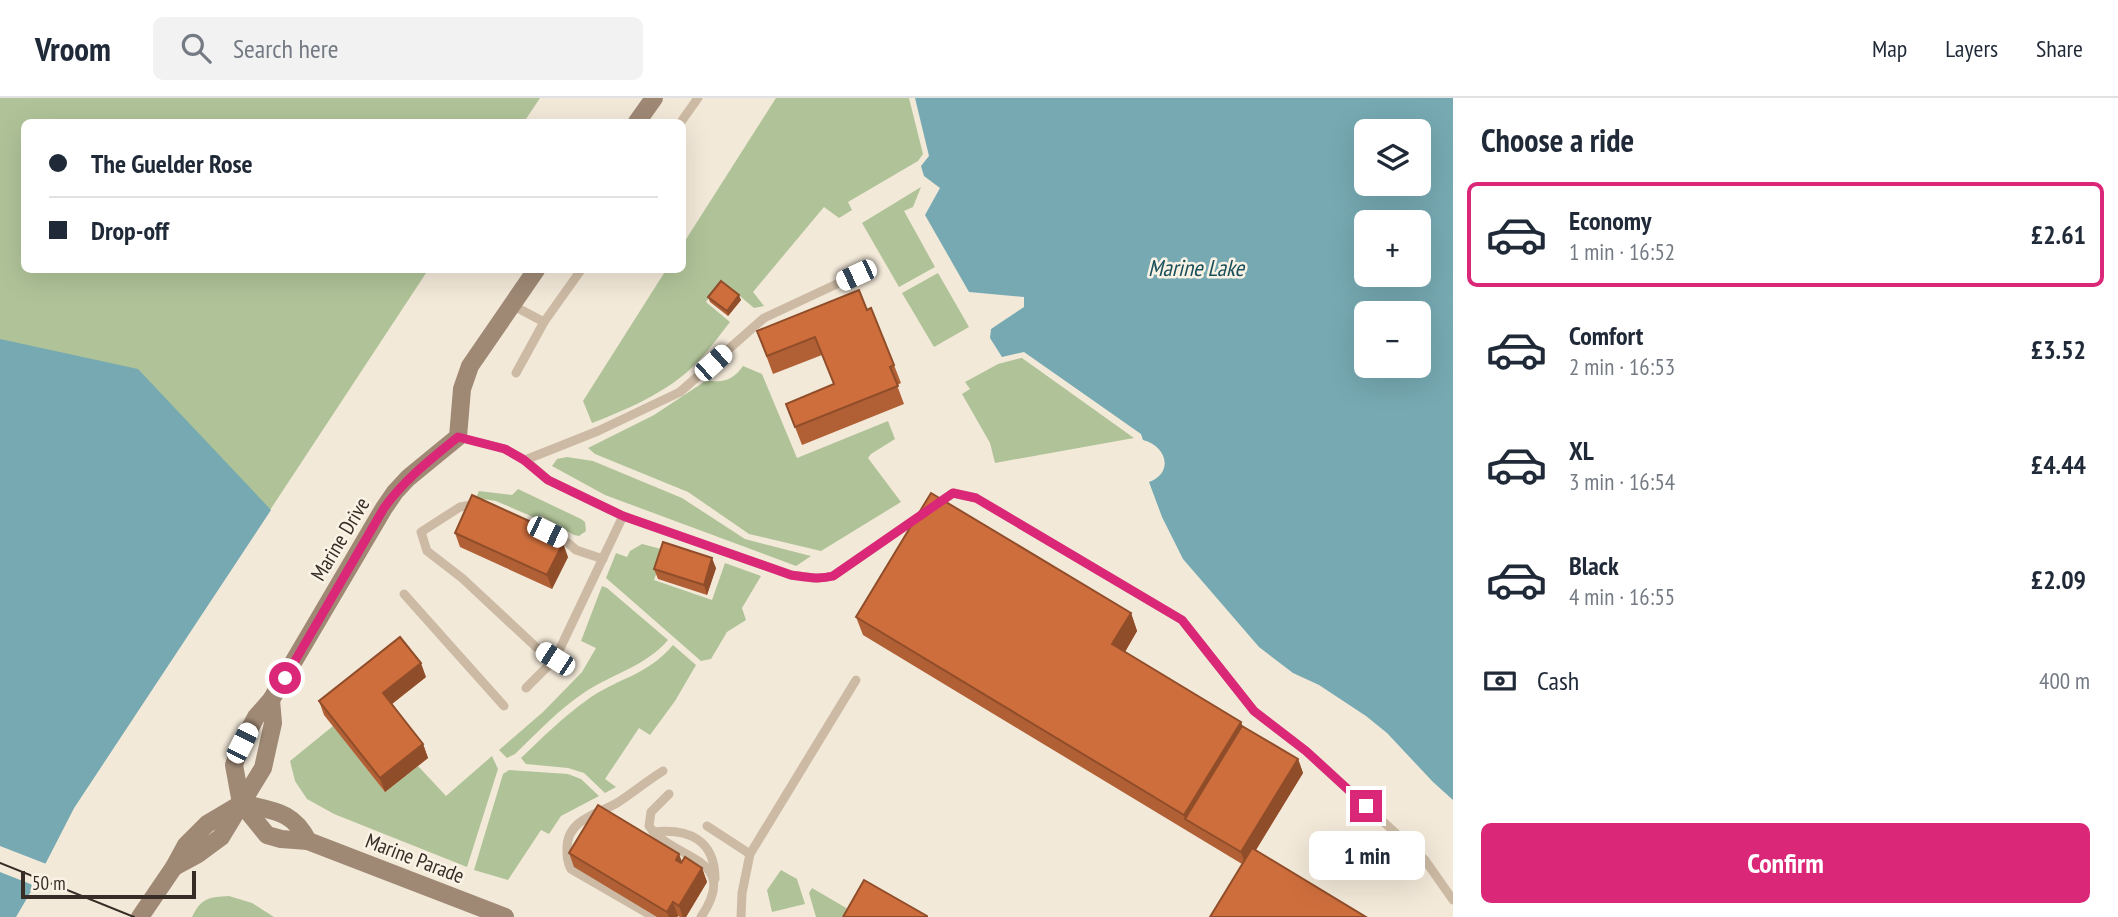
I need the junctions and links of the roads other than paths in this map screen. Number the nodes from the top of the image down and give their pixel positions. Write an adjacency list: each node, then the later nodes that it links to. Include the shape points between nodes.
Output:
1 (654, 98): 3 (street)
2 (698, 98): 4 (lane)
3 (639, 119)
4 (683, 119)
5 (534, 273): 8 (street)
6 (579, 273): 9 (lane)
7 (856, 275): 12 (lane, via 764,318 680,392)
8 (512, 305): 9 (lane); 11 (street, via 465,378)
9 (544, 322): 10 (lane)
10 (516, 373)
11 (458, 437): 12 (lane, via 505,449); 21 (street, Marine Drive, via 395,492)
12 (524, 460): 14 (lane, via 548,480)
13 (486, 502): 18 (lane, via 460,507 421,532 428,551)
14 (623, 516): 16 (lane); 30 (lane, via 791,575 822,579 833,576 953,493 976,498 1182,620 1254,711 1306,751 1425,860)
15 (533, 525): 16 (lane, via 576,550)
16 (603, 559): 18 (lane)
17 (404, 594): 22 (lane)
18 (555, 659): 20 (lane)
19 (856, 680): 28 (lane)
20 (526, 688)
21 (271, 700): 25 (street, Marine Drive, via 273,723 263,768); 25 (street, Marine Drive, via 256,717 234,765)
22 (504, 706)
23 (663, 771): 33 (lane, via 593,813 567,838 571,869)
24 (669, 794): 27 (lane, via 651,813)
25 (242, 803): 31 (street, Marine Drive, via 221,837 174,867); 32 (street, Marine Parade, via 290,818 302,827 309,841)
26 (707, 826): 28 (lane)
27 (653, 832): 29 (lane, via 704,865); 29 (lane, via 671,830 696,838 710,851)
28 (750, 854): 35 (lane)
29 (715, 879): 34 (lane, via 715,894)
30 (1453, 900)
31 (139, 917)
32 (505, 917)
33 (654, 917)
34 (701, 917)
35 (741, 917)

